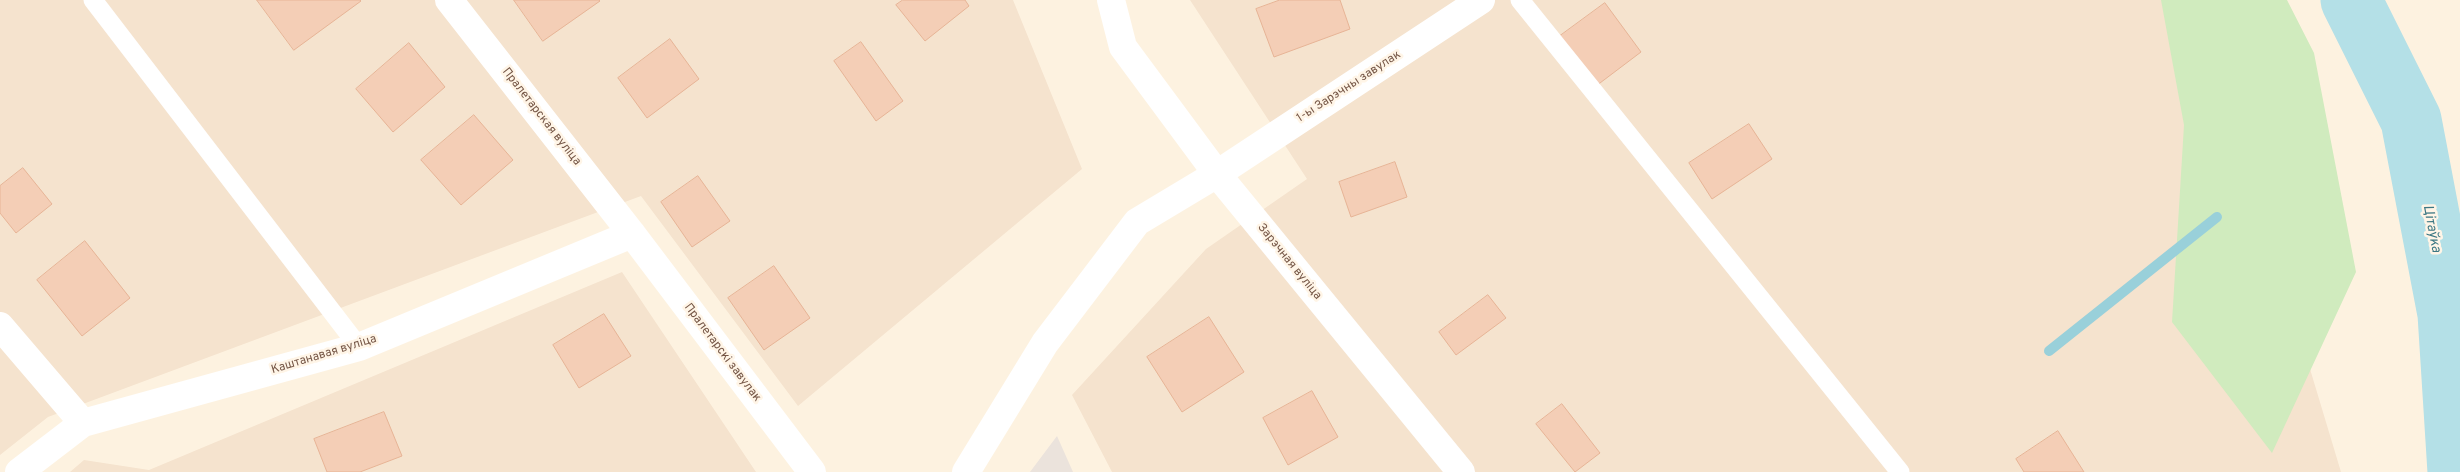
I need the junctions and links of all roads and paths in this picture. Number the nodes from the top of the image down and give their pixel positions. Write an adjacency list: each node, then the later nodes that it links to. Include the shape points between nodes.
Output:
1 (93, 0): 9 (lane)
2 (449, 0): 7 (street, Пралетарская вуліца)
3 (1111, 0): 6 (street, Зарэчная вуліца, via 1123,47)
4 (1481, 0): 6 (street, 1-ы Зарэчны завулак)
5 (1520, 0): 15 (lane)
6 (1217, 174): 13 (street, 1-ы Зарэчны завулак, via 1137,222 1045,343); 14 (street, Зарэчная вуліца)
7 (632, 234): 9 (street, Каштанавая вуліца); 12 (street, Пралетарскі завулак)
8 (0, 326): 10 (street)
9 (359, 347): 10 (street, Каштанавая вуліца)
10 (83, 423): 11 (street, Каштанавая вуліца)
11 (18, 472)
12 (812, 472)
13 (966, 472)
14 (1461, 472)
15 (1900, 472)

